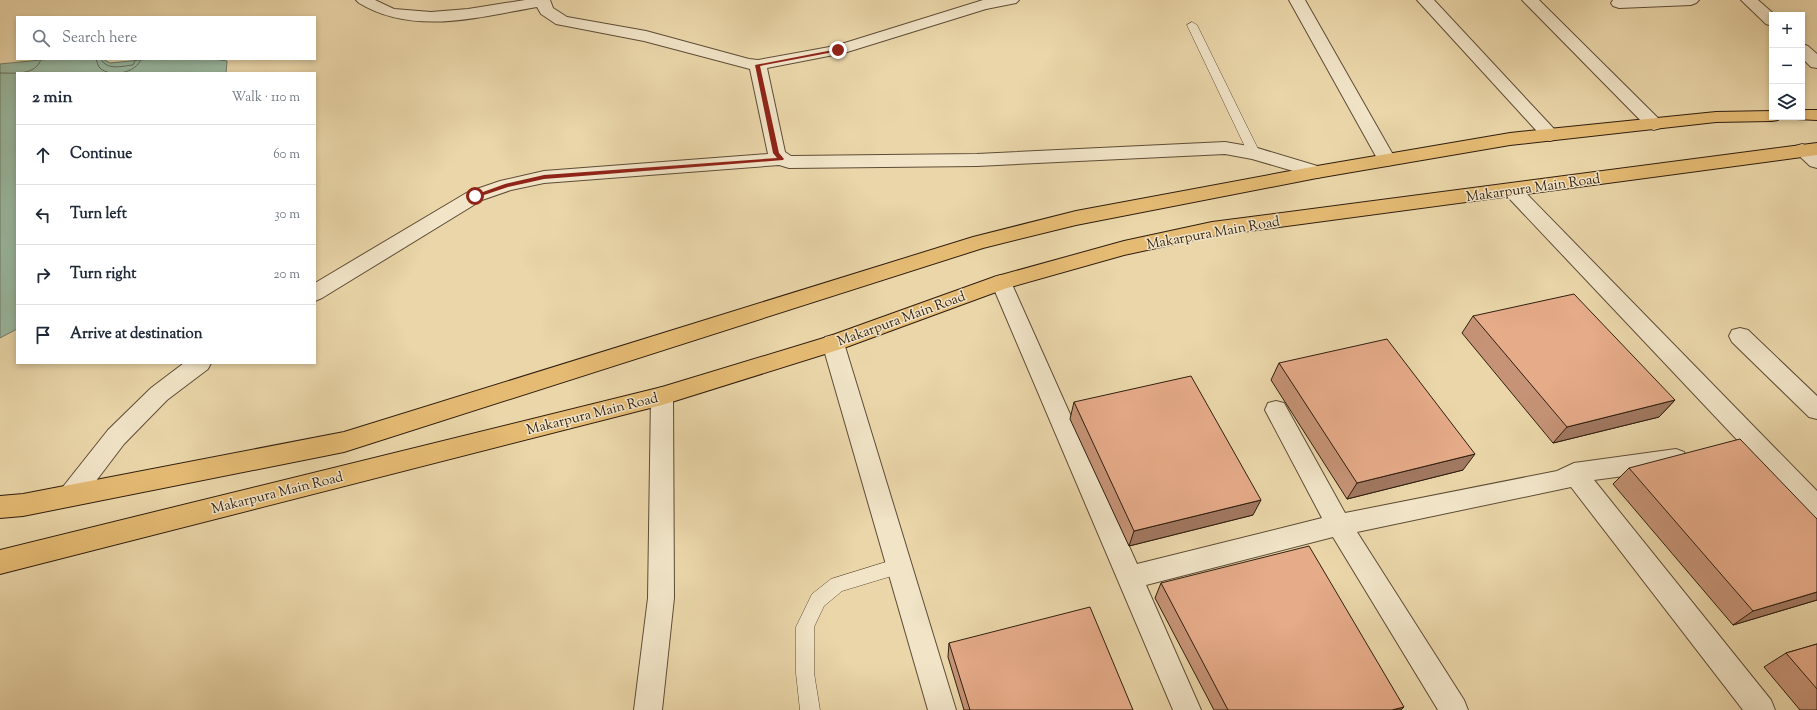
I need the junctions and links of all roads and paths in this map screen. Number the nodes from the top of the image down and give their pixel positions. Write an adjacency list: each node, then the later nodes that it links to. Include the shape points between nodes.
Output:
1 (364, 0): 8 (street, via 378,9 394,14 424,17 457,15)
2 (1011, 0): 14 (street, via 983,5 838,50)
3 (1297, 0): 23 (street)
4 (1425, 0): 19 (street)
5 (1530, 0): 18 (street)
6 (1691, 0): 9 (street)
7 (1749, 0): 10 (street)
8 (542, 1): 14 (street, via 548,11 562,21 646,36)
9 (1619, 3)
10 (1769, 19)
11 (1192, 25): 20 (lane)
12 (1805, 52): 13 (street)
13 (1817, 63)
14 (758, 65): 22 (street, via 776,153)
15 (1817, 114): 16 (highway)
16 (1805, 115)
17 (1769, 116): 18 (highway, via 1716,117)
18 (1654, 124): 19 (highway)
19 (1550, 135): 23 (highway, via 1510,139)
20 (1254, 153): 22 (street, via 1225,148 977,160 789,162); 24 (street)
21 (1812, 154): 25 (highway, Makarpura Main Road)
22 (781, 159): 27 (street, via 544,177 507,185 475,196)
23 (1387, 160): 24 (highway)
24 (1317, 172): 38 (highway, via 1076,218 980,242 344,442)
25 (1512, 190): 26 (highway, Makarpura Main Road, via 1212,229 1124,248); 34 (street)
26 (1001, 282): 29 (highway, Makarpura Main Road); 44 (street)
27 (316, 291)
28 (1740, 336): 33 (street)
29 (833, 343): 31 (highway, Makarpura Main Road); 43 (street)
30 (199, 364): 38 (street, via 159,394 116,437)
31 (662, 396): 42 (highway, Makarpura Main Road); 45 (street, via 661,598)
32 (1276, 410): 41 (street)
33 (1817, 410)
34 (1760, 448): 35 (street); 40 (street)
35 (1737, 451)
36 (1698, 456): 37 (street)
37 (1574, 473): 41 (street, via 1562,480); 50 (street)
38 (71, 495): 39 (highway)
39 (0, 506)
40 (1817, 507)
41 (1339, 525): 44 (street); 49 (street)
42 (1, 562)
43 (899, 566): 46 (lane, via 837,585 818,600 805,627 805,673); 47 (street)
44 (1129, 578): 48 (street)
45 (648, 710)
46 (810, 710)
47 (942, 710)
48 (1187, 710)
49 (1454, 710)
50 (1761, 710)

